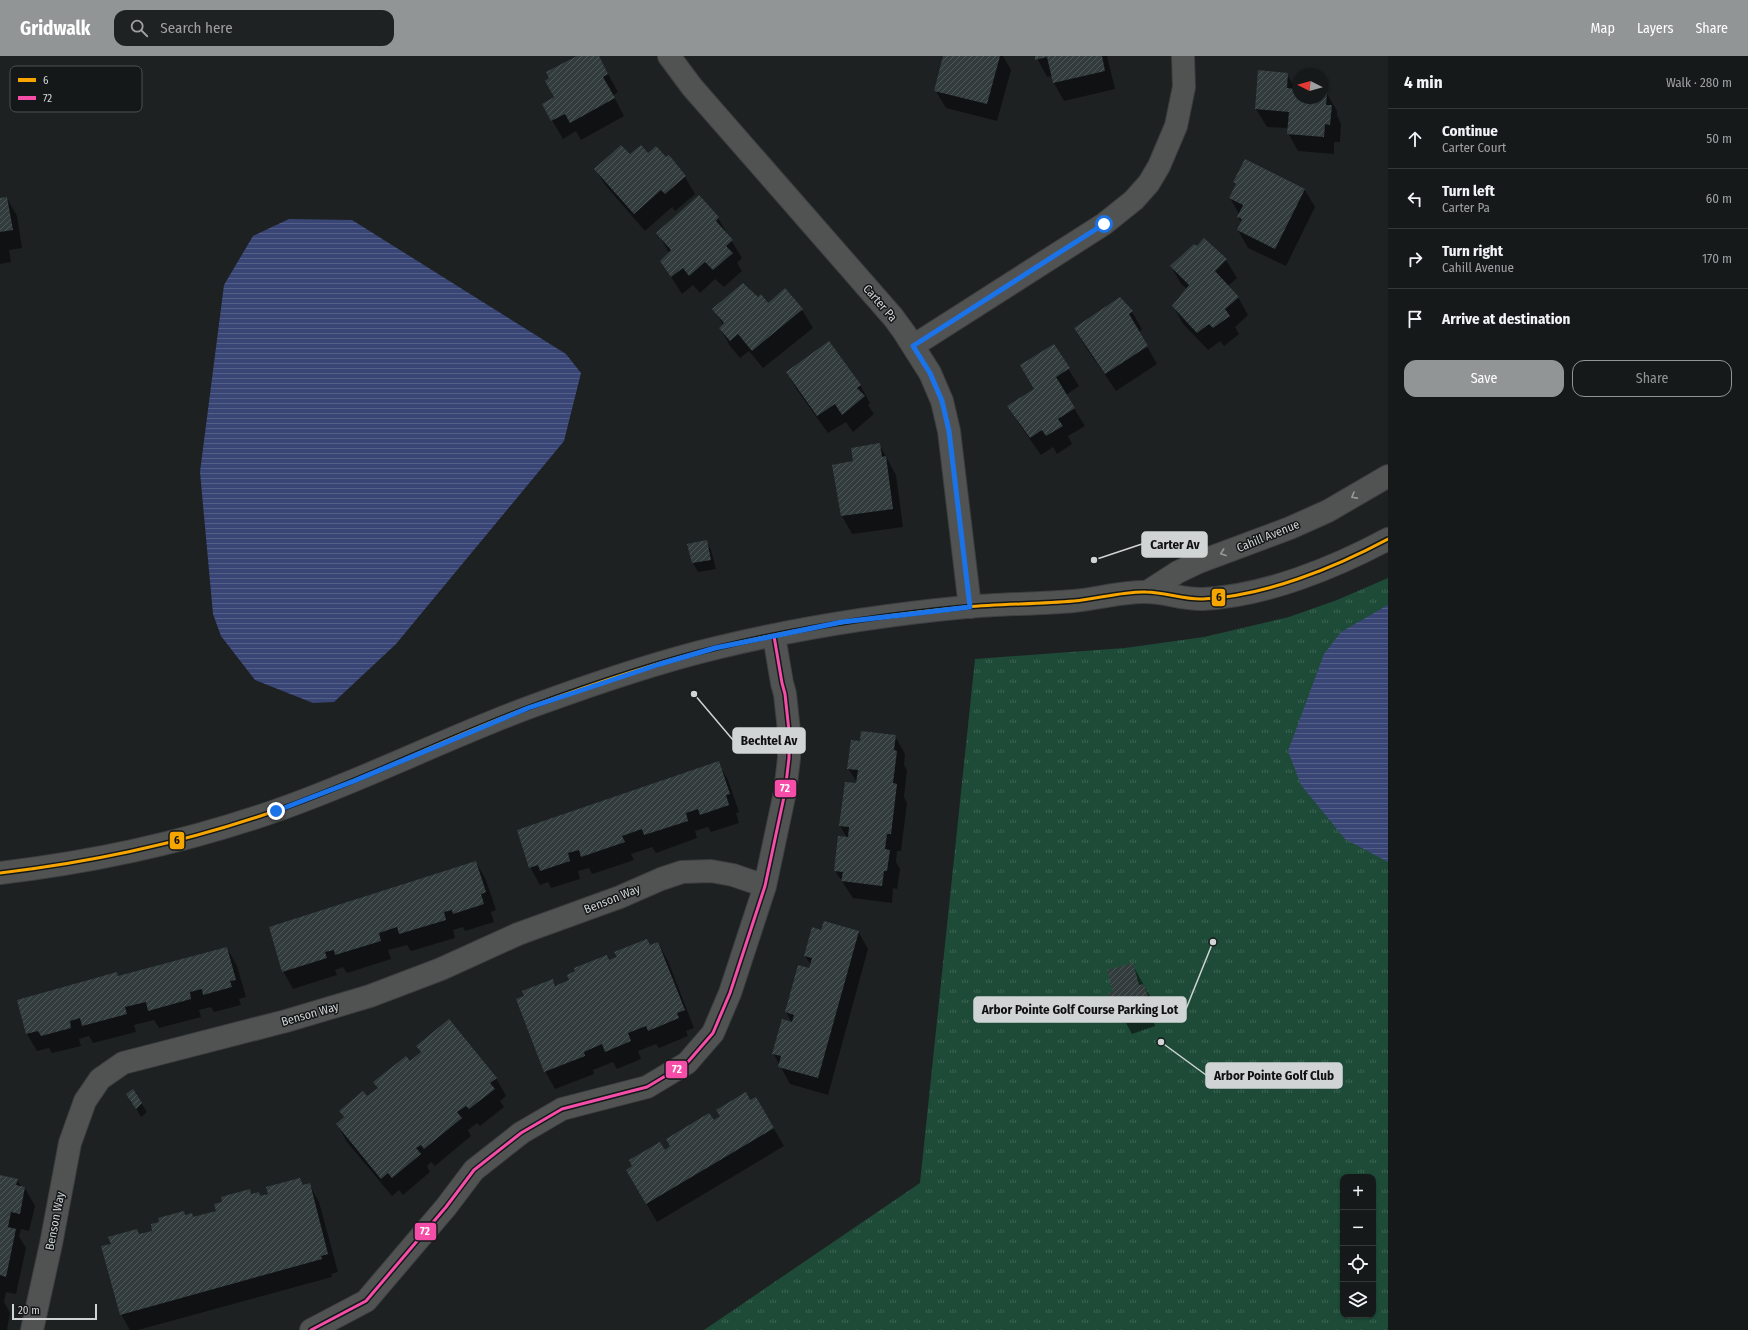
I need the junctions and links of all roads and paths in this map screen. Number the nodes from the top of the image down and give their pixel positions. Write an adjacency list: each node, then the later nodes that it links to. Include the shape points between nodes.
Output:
1 (669, 56): 3 (street, Carter Pa, via 692,87 893,317)
2 (1183, 56): 3 (street, via 1184,87 1176,126 1159,166 1134,200 1104,224)
3 (913, 346): 7 (street, Carter Pa, via 930,373 942,401 949,431)
4 (1388, 476): 6 (street, Cahill Avenue, one-way to 6, via 1328,511 1283,531 1199,562)
5 (1388, 539): 6 (street, Cahill Avenue, via 1328,568 1284,583 1242,593 1202,599)
6 (1147, 592): 7 (street, Cahill Avenue, via 1075,601)
7 (970, 607): 8 (street, Cahill Avenue, via 842,622)
8 (774, 636): 9 (street, Cahill Avenue, via 715,648 660,664 528,708 276,811 194,837 108,856); 10 (street, via 785,694 789,758 786,792)
9 (0, 873)
10 (765, 886): 11 (street, Benson Way, via 712,871 682,872 518,934 441,969 370,996 286,1021 123,1063 100,1079 85,1101 70,1143); 12 (street, via 730,993 713,1033 687,1063 647,1087 562,1109 521,1133 474,1170 442,1213 366,1301)
11 (32, 1330)
12 (311, 1330)

